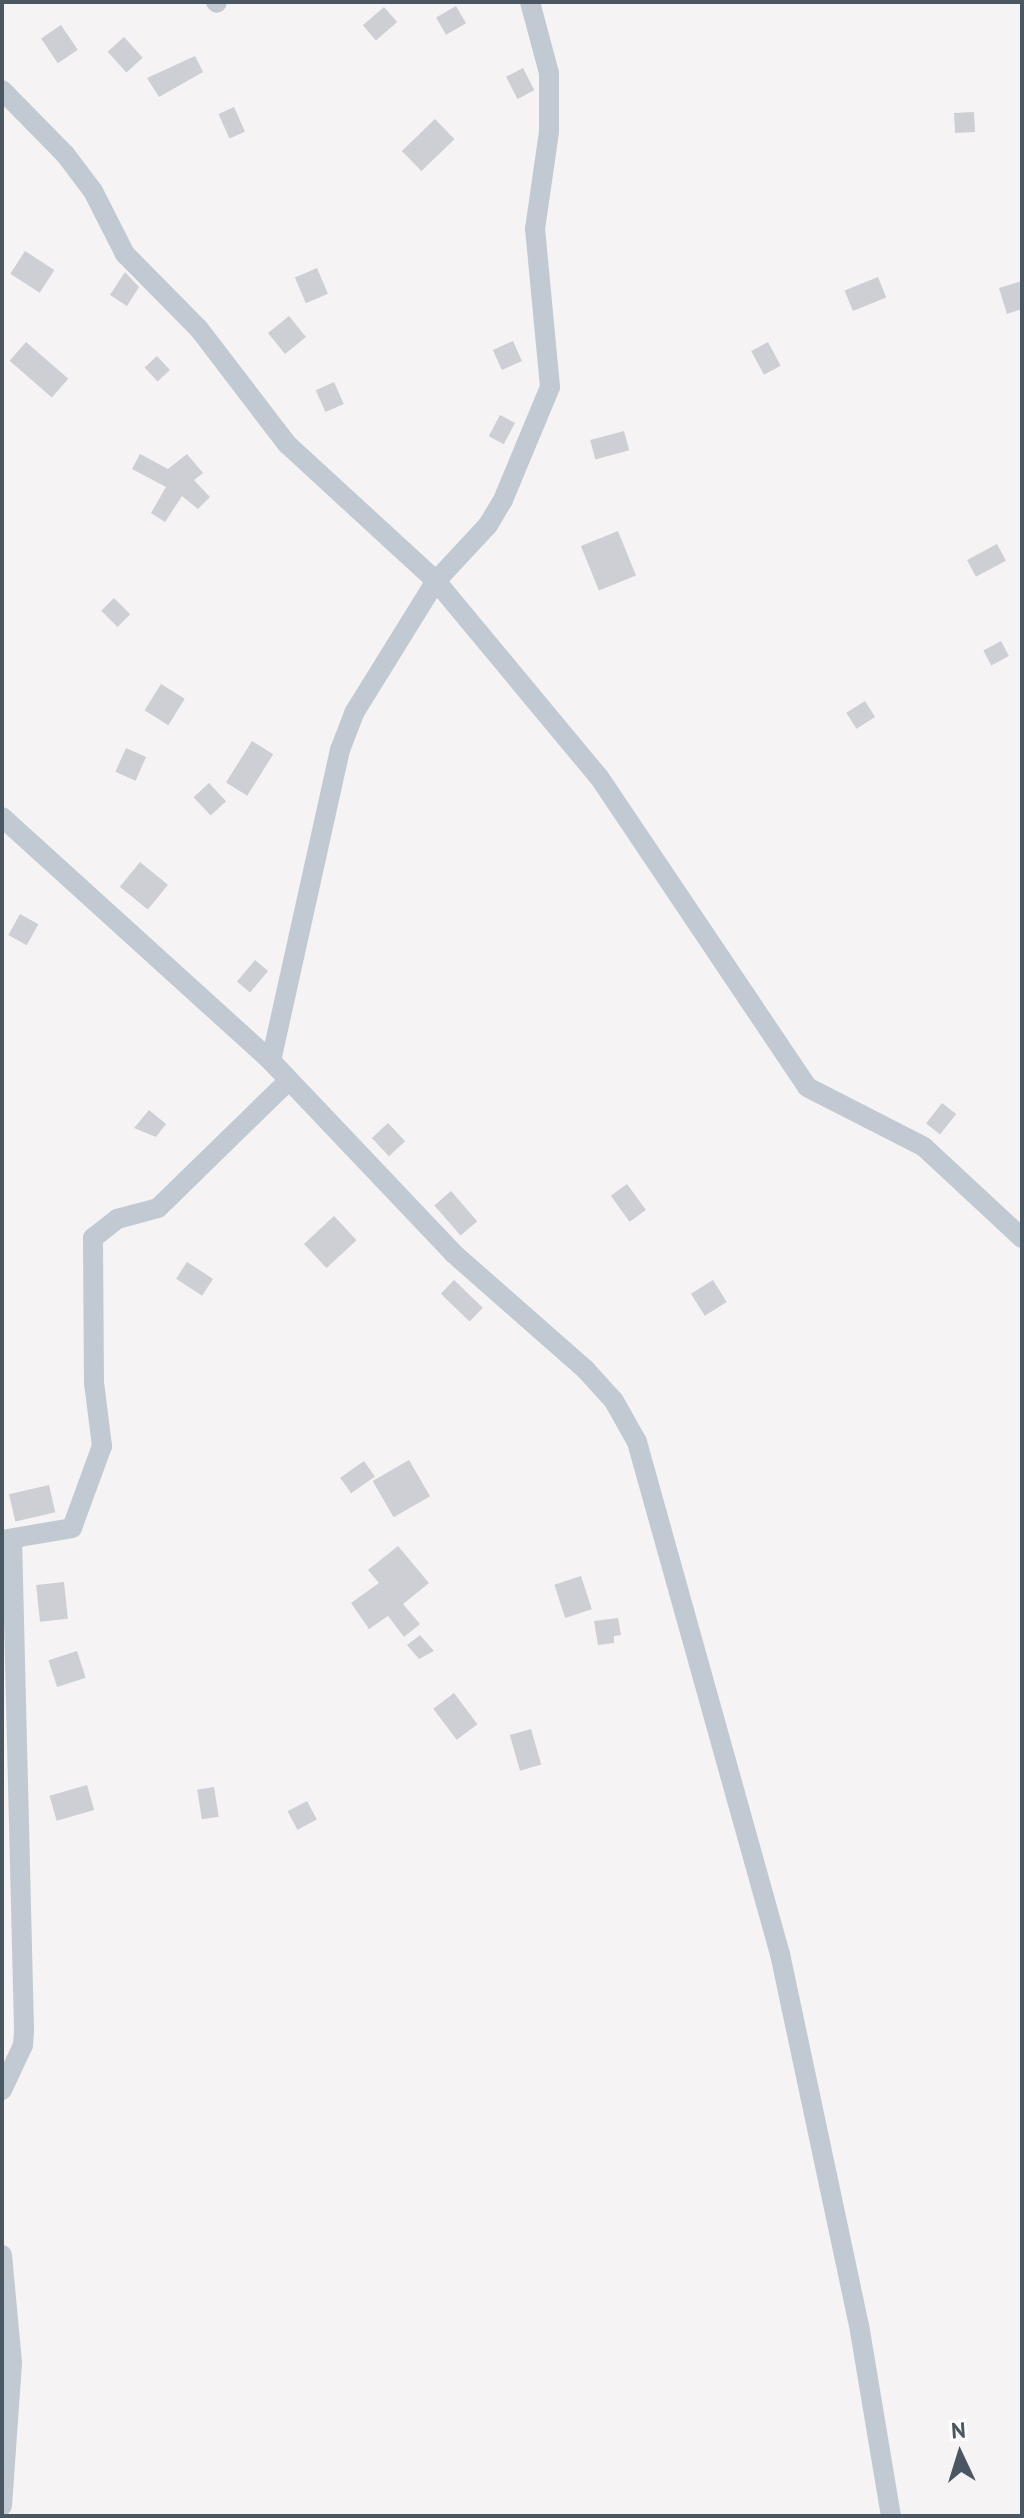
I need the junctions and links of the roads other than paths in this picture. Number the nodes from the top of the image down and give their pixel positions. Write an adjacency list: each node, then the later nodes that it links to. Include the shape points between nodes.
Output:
1 (530, 2): 3 (street, via 549,73 549,132 535,229 550,387 503,500)
2 (2, 90): 3 (street, via 65,154 93,191 125,254 199,329 287,444)
3 (436, 581): 5 (street, via 372,676 340,750); 7 (street, via 599,777 807,1087 924,1147)
4 (2, 817): 5 (street)
5 (271, 1061): 6 (street)
6 (287, 1082): 8 (street, via 158,1208 117,1219 93,1238 94,1383 102,1446 72,1528); 12 (street, via 453,1253 585,1369 614,1401 637,1442 780,1954 859,2325)
7 (1022, 1238)
8 (7, 1540): 9 (street, via 24,2029 23,2045)
9 (2, 2090)
10 (2, 2255): 11 (street, via 12,2363)
11 (2, 2506)
12 (891, 2516)

